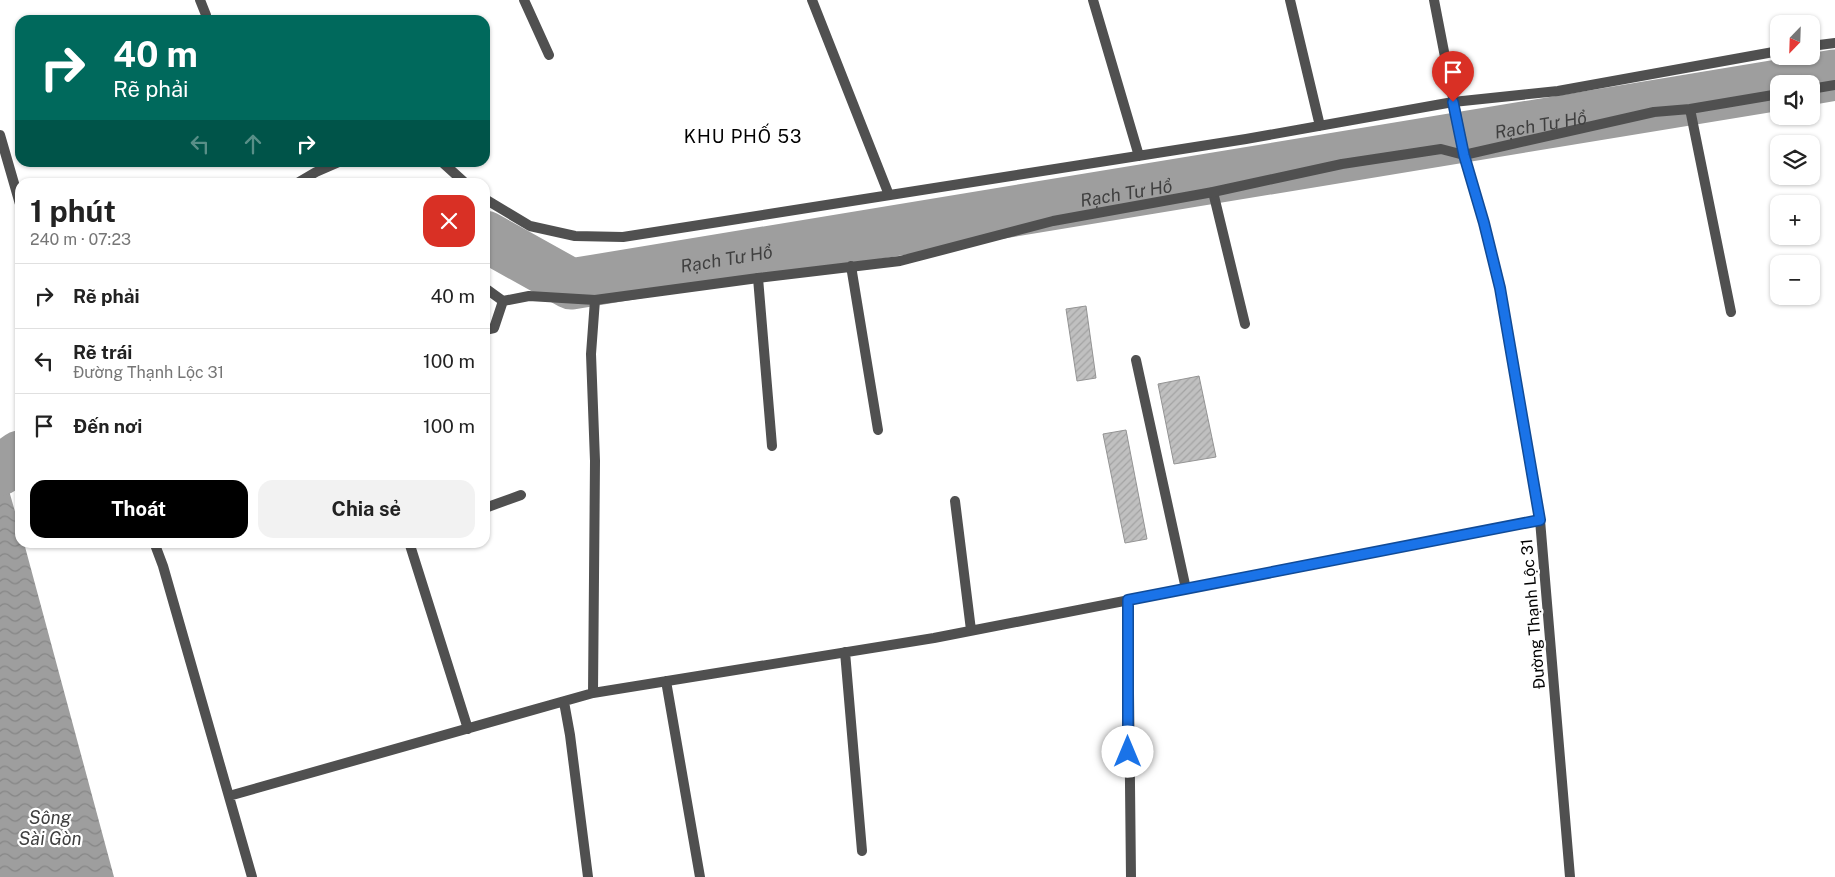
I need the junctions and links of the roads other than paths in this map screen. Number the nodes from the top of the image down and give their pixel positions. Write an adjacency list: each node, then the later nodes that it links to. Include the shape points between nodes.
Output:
1 (200, 0): 7 (street)
2 (524, 0): 11 (street)
3 (812, 0): 27 (street)
4 (1093, 0): 20 (street)
5 (1290, 0): 17 (street)
6 (1434, 0): 15 (street, Đường Thạnh Lộc 31)
7 (206, 15)
8 (1835, 43): 9 (street)
9 (1820, 45)
10 (1770, 53): 15 (street, via 1558,91)
11 (549, 55)
12 (1835, 85): 13 (street)
13 (1820, 88)
14 (1770, 96): 16 (street)
15 (1453, 102): 17 (street); 19 (street, Đường Thạnh Lộc 31)
16 (1690, 109): 19 (street, via 1654,112); 34 (street)
17 (1320, 126): 20 (street)
18 (0, 135): 25 (street)
19 (1463, 150): 26 (street, via 1441,149 1342,164); 43 (street, Đường Thạnh Lộc 31, via 1500,288)
20 (1139, 156): 27 (street)
21 (328, 167): 23 (street)
22 (448, 167): 24 (street)
23 (306, 178)
24 (460, 178)
25 (15, 187)
26 (1213, 192): 29 (street, via 1053,220 900,262); 35 (street)
27 (889, 195): 28 (street, via 623,237 575,236 530,226)
28 (490, 202)
29 (851, 266): 30 (street); 38 (street)
30 (758, 278): 32 (street); 39 (street)
31 (490, 292): 33 (street)
32 (595, 300): 33 (street, via 529,296); 51 (street, via 591,354 595,462)
33 (503, 301): 36 (street, via 494,328)
34 (1731, 312)
35 (1245, 324)
36 (490, 329)
37 (1136, 360): 46 (street)
38 (878, 430)
39 (772, 446)
40 (521, 495): 42 (street)
41 (955, 501): 48 (street)
42 (490, 506)
43 (1540, 520): 46 (street); 60 (street, Đường Thạnh Lộc 31)
44 (156, 548): 54 (street)
45 (411, 548): 53 (street)
46 (1186, 589): 47 (street)
47 (1128, 600): 48 (street); 59 (street)
48 (971, 630): 49 (street)
49 (845, 652): 50 (street); 55 (street)
50 (666, 681): 51 (street); 58 (street)
51 (593, 693): 52 (street)
52 (564, 702): 53 (street); 57 (street)
53 (468, 729): 54 (street)
54 (229, 796): 56 (street)
55 (862, 851)
56 (252, 877)
57 (588, 877)
58 (700, 877)
59 (1131, 877)
60 (1570, 877)

